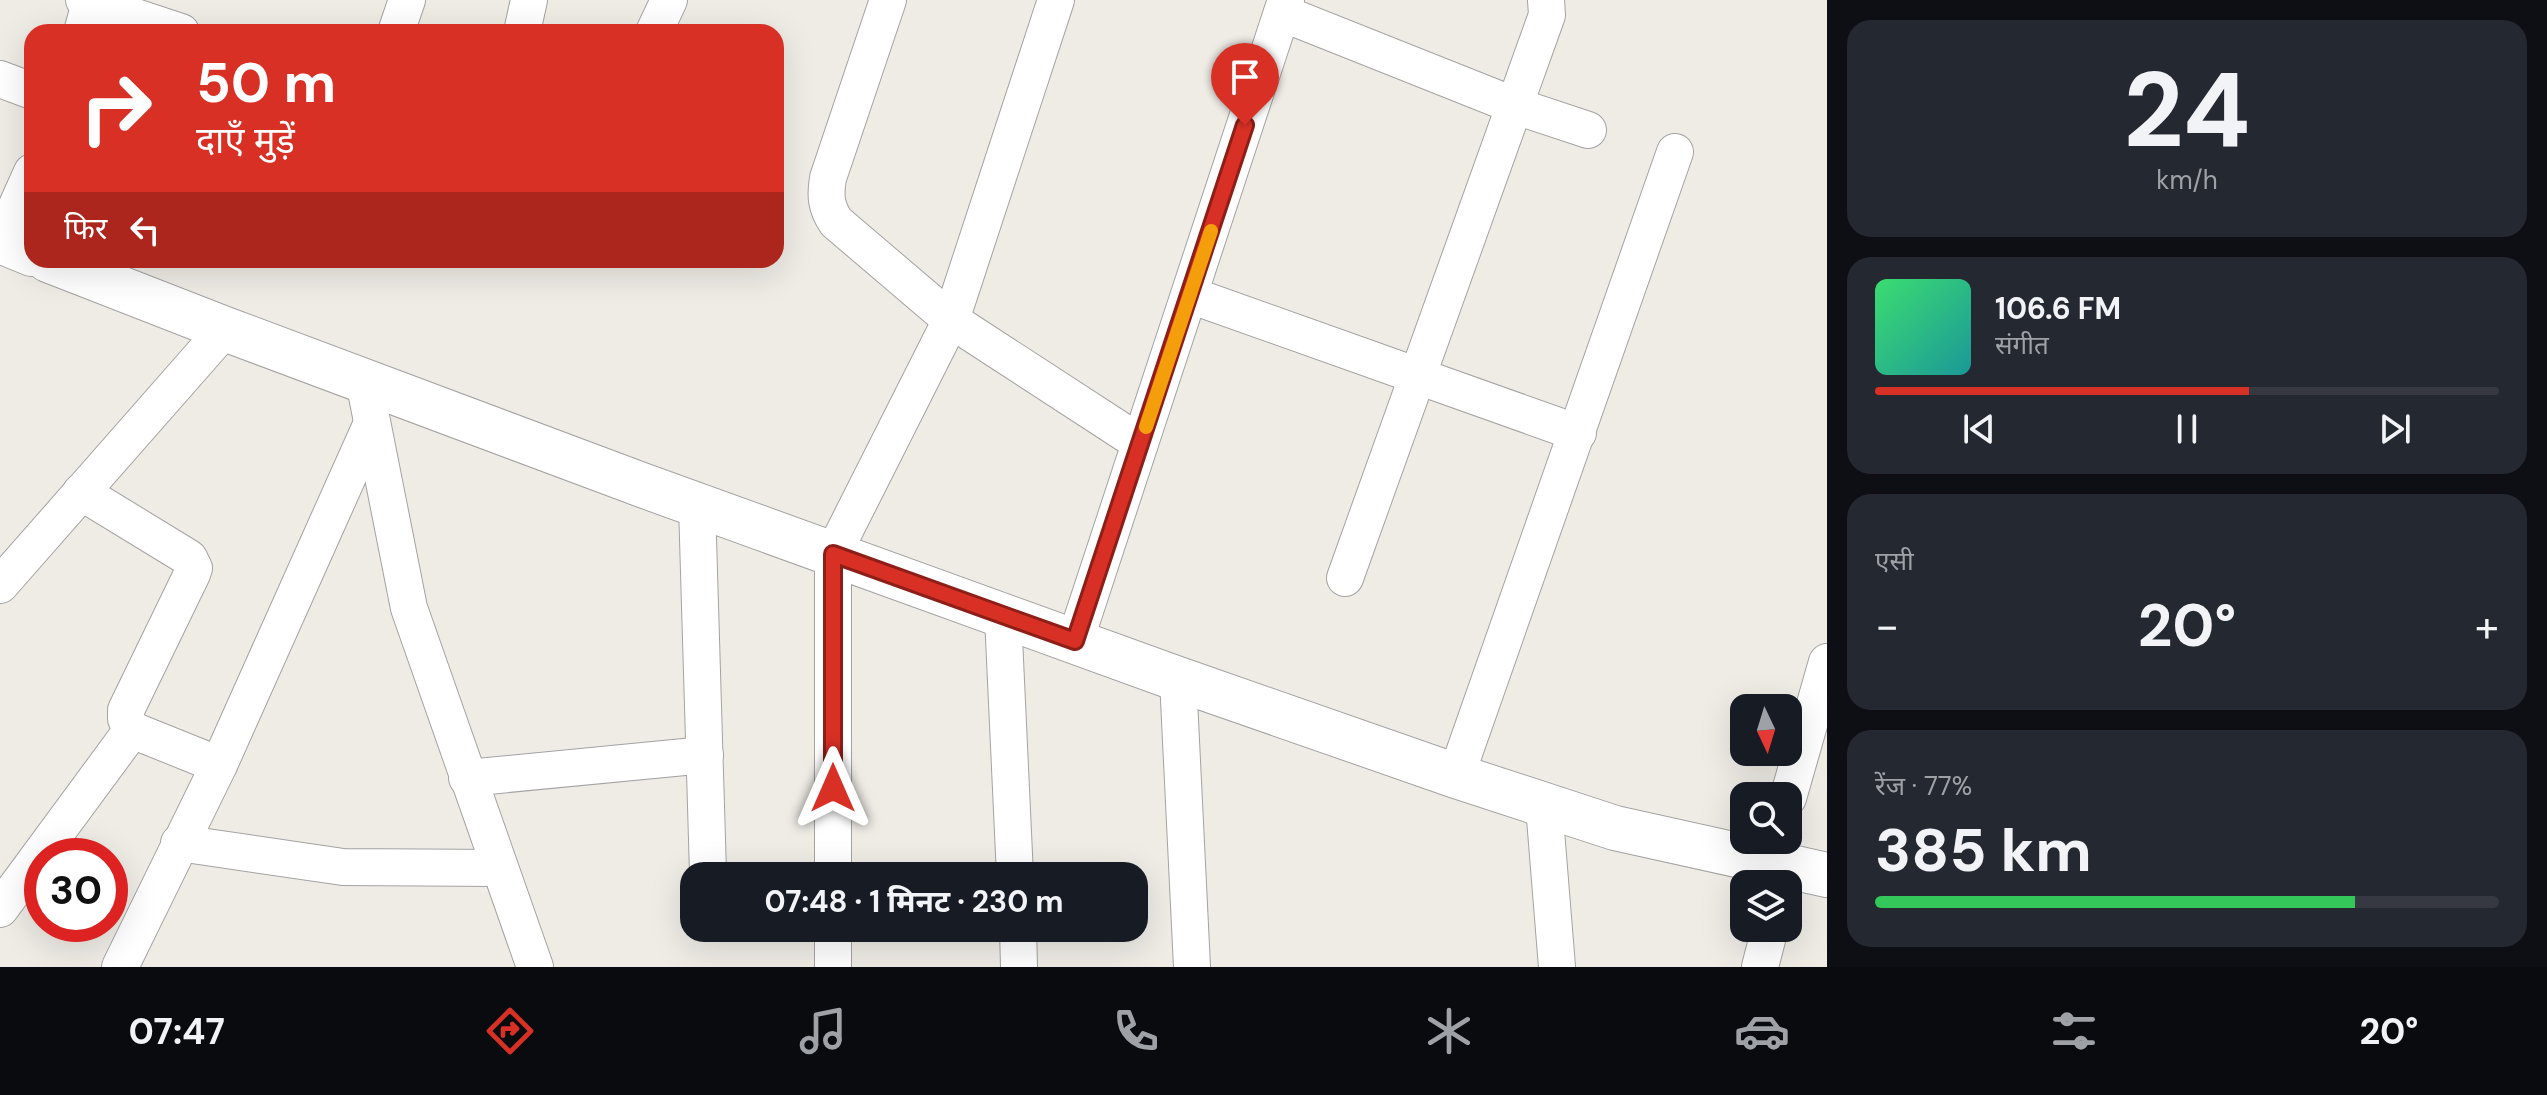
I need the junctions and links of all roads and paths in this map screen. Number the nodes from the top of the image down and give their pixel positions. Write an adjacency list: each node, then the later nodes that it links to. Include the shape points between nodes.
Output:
1 (407, 0): 10 (street)
2 (529, 0): 11 (street)
3 (669, 0): 12 (street)
4 (888, 0): 22 (street, via 825,195 836,222)
5 (1056, 0): 22 (street)
6 (1546, 0): 15 (street, via 1547,15)
7 (1284, 7): 15 (street); 21 (street)
8 (86, 9): 9 (street)
9 (148, 24)
10 (399, 24)
11 (524, 24)
12 (658, 24)
13 (0, 79): 14 (street)
14 (24, 88)
15 (1513, 105): 16 (street); 24 (street)
16 (1588, 130)
17 (1675, 152): 26 (street)
18 (24, 196): 19 (street)
19 (8, 245)
20 (69, 268): 23 (street)
21 (1190, 295): 24 (street); 27 (street)
22 (951, 320): 27 (street); 30 (street)
23 (225, 329): 25 (street); 28 (street)
24 (1417, 376): 26 (street); 31 (street)
25 (368, 402): 29 (street); 40 (street); 42 (street, via 409,608)
26 (1578, 433): 41 (street)
27 (1140, 443): 34 (street)
28 (81, 492): 32 (street); 38 (street, via 189,558 194,568 126,710)
29 (697, 505): 30 (street); 39 (street)
30 (833, 554): 33 (street); 47 (street)
31 (1345, 578)
32 (0, 585)
33 (1003, 616): 34 (street); 48 (street)
34 (1075, 641): 36 (street)
35 (1827, 662): 37 (street)
36 (1178, 679): 41 (street); 60 (street)
37 (1820, 710): 43 (street)
38 (132, 730): 40 (street); 52 (street)
39 (705, 755): 42 (street); 46 (street)
40 (219, 765): 45 (street)
41 (1456, 776): 44 (street)
42 (467, 778): 50 (street)
43 (1794, 782)
44 (1544, 806): 49 (street, via 1615,828); 61 (street)
45 (179, 843): 50 (street, via 343,867); 56 (street)
46 (708, 862)
47 (833, 862)
48 (1014, 862)
49 (1777, 864): 51 (street)
50 (499, 868): 57 (street)
51 (1827, 875)
52 (0, 909)
53 (833, 942): 58 (street)
54 (1018, 942): 59 (street)
55 (1766, 942): 62 (street)
56 (120, 967)
57 (535, 967)
58 (833, 967)
59 (1019, 967)
60 (1192, 967)
61 (1557, 967)
62 (1760, 967)

